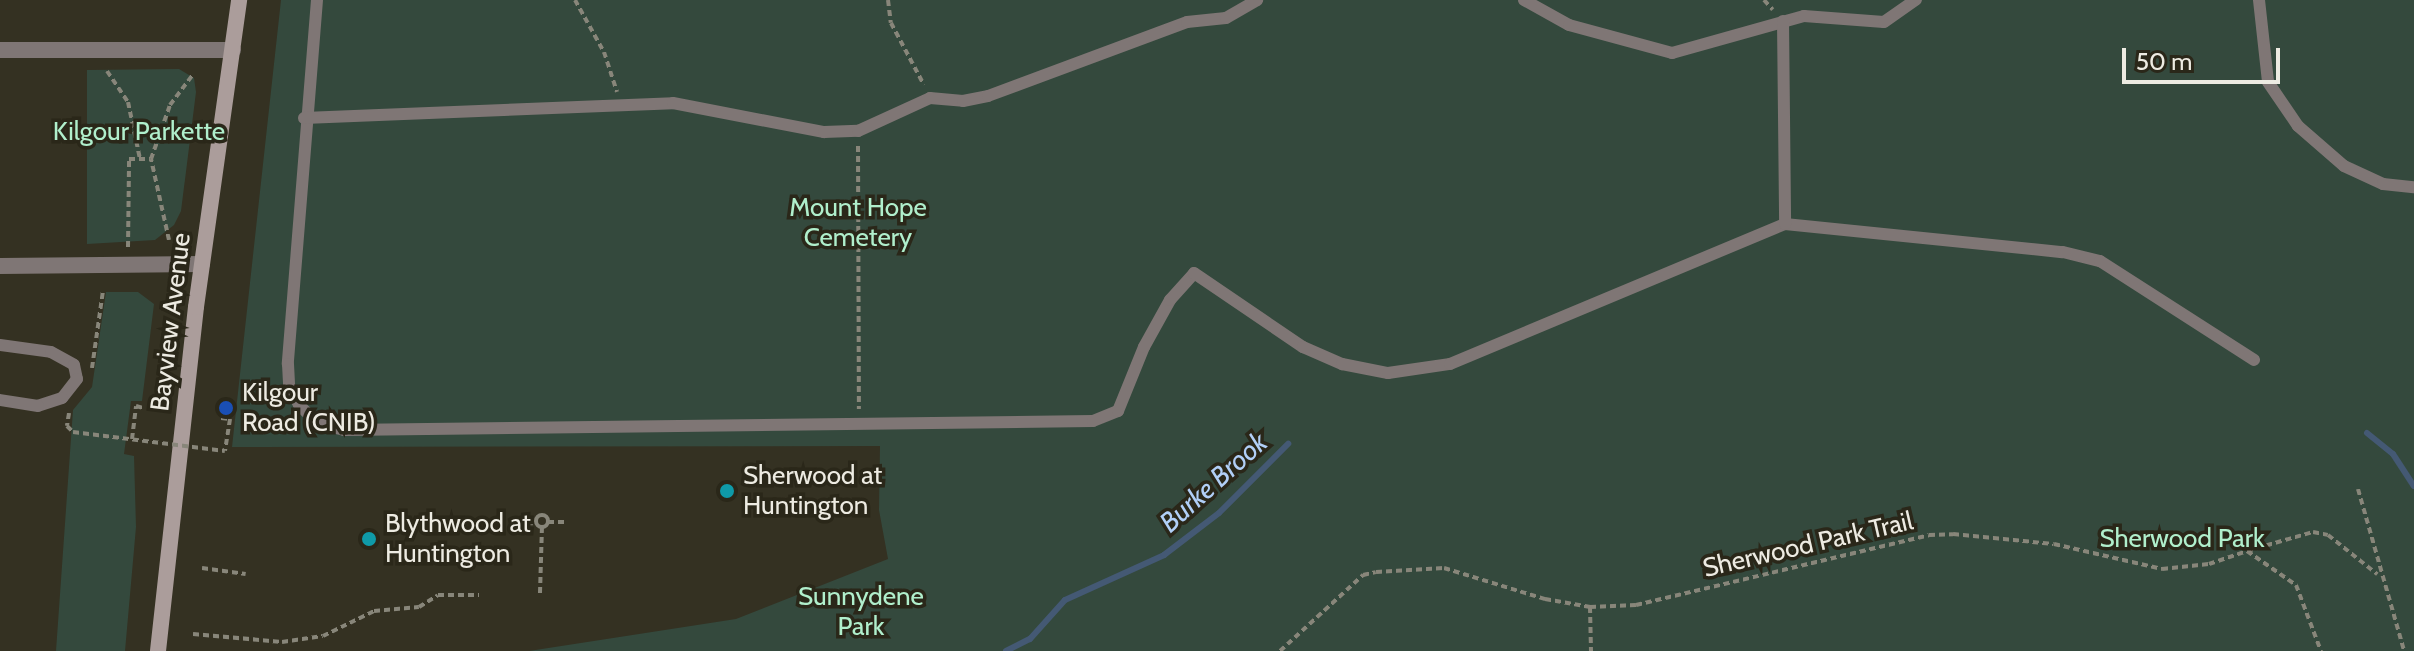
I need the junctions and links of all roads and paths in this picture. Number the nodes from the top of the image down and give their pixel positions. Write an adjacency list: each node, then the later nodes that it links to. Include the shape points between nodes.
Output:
1 (239, 0): 11 (main road, Bayview Avenue)
2 (317, 0): 16 (lane)
3 (575, 0): 15 (path, via 604,52)
4 (888, 0): 14 (path, via 891,23)
5 (1257, 0): 14 (lane, via 1226,18 1187,22 988,96 963,101)
6 (1524, 0): 9 (lane, via 1569,25 1672,53)
7 (1916, 0): 9 (lane, via 1884,22 1804,16)
8 (2259, 0): 20 (lane, via 2268,82 2298,126 2344,166 2383,184)
9 (1783, 21): 21 (lane)
10 (0, 50): 11 (street)
11 (233, 50): 24 (main road, Bayview Avenue)
12 (107, 71): 18 (path, via 128,102)
13 (193, 75): 19 (path, via 170,105)
14 (930, 98): 17 (lane)
15 (622, 106): 16 (lane); 17 (lane, via 673,103 824,132)
16 (304, 118): 31 (lane, via 289,386 319,424 344,430)
17 (858, 131): 31 (path)
18 (140, 159): 19 (path); 23 (path, via 129,159)
19 (151, 159): 22 (path, via 155,197)
20 (2414, 187)
21 (1785, 224): 27 (lane, via 2063,252 2100,261); 31 (lane, via 1450,364 1388,373 1342,364 1303,347 1194,273 1170,300 1144,347 1118,411 1093,421)
22 (169, 240)
23 (128, 247)
24 (202, 264): 25 (street); 48 (main road, Bayview Avenue)
25 (0, 266)
26 (0, 345): 28 (lane, via 51,352 74,365 77,379 62,398 38,406)
27 (2254, 360)
28 (0, 400)
29 (143, 408): 33 (path, via 136,406)
30 (221, 418): 33 (path, bridge, via 230,419 225,451)
31 (859, 420)
32 (73, 432): 33 (path, bridge)
33 (132, 439)
34 (2358, 489): 43 (path)
35 (548, 522): 36 (path); 37 (path, via 542,514); 39 (path)
36 (566, 522)
37 (536, 523): 38 (path); 39 (path)
38 (517, 524)
39 (542, 527): 44 (path)
40 (2247, 551): 43 (path, Sherwood Park Trail, via 2313,532 2328,535); 46 (path, Sherwood Park Trail, via 2209,564 2162,569 2054,544 1929,535 1636,605); 51 (path, via 2296,585)
41 (202, 568): 42 (path)
42 (246, 574)
43 (2379, 576): 52 (path, via 2392,598)
44 (540, 593)
45 (479, 595): 47 (path, via 438,595 419,607 358,615 323,636 282,642)
46 (1590, 607): 49 (path, Sherwood Park Trail, via 1499,587 1444,568 1415,566 1363,575); 50 (path)
47 (193, 634)
48 (158, 651)
49 (1280, 651)
50 (1591, 651)
51 (2321, 651)
52 (2404, 651)

